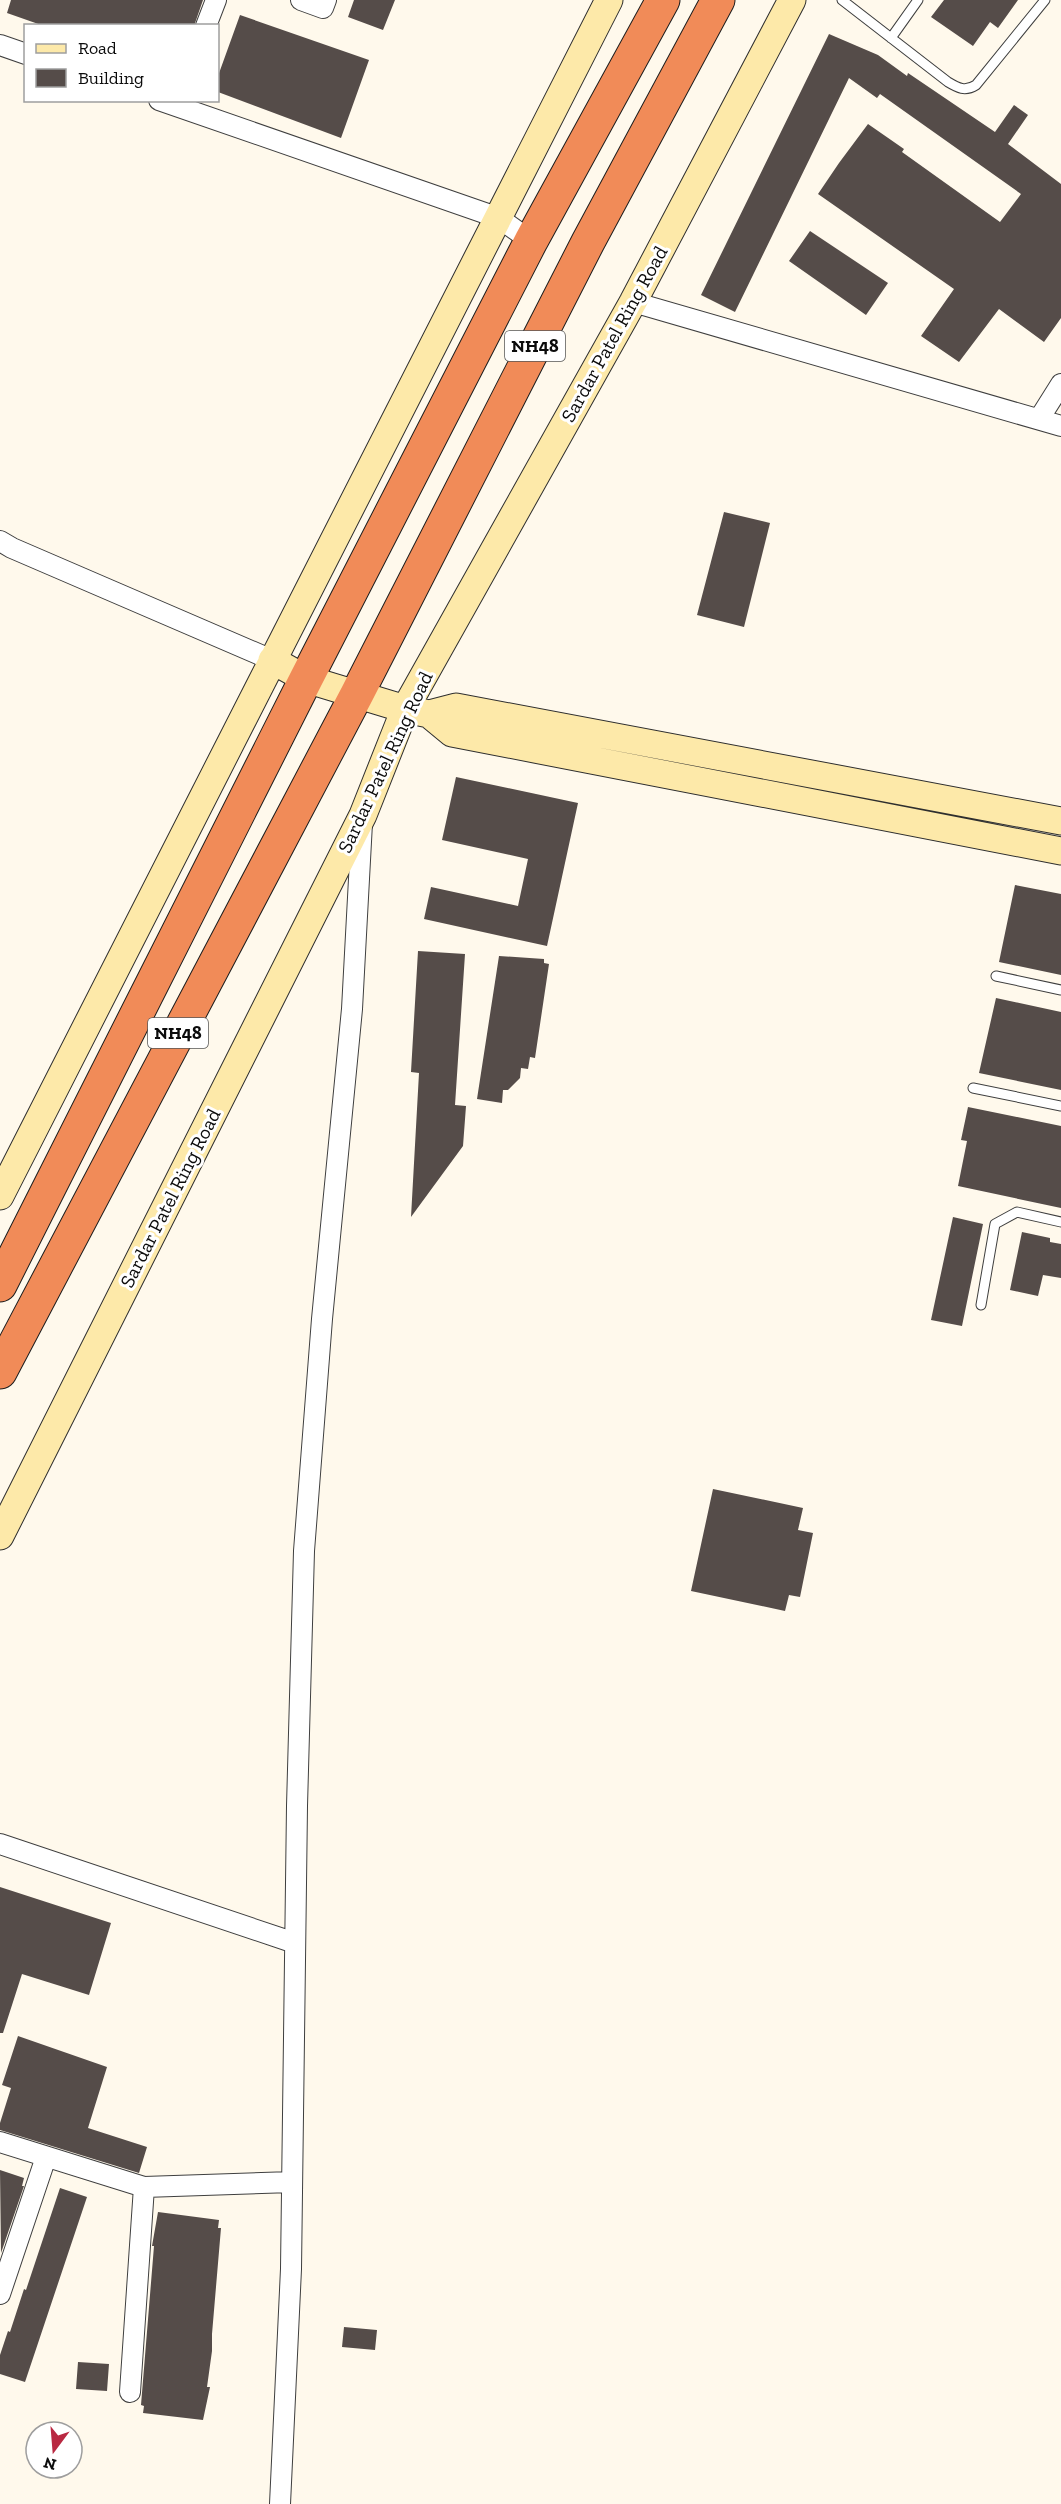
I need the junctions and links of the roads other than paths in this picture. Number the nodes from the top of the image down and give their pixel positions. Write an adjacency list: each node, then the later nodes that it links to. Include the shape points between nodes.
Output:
1 (216, 0): 11 (street)
2 (301, 0): 3 (street, via 323,8)
3 (326, 0)
4 (609, 0): 16 (street)
5 (663, 0): 17 (highway, NH48)
6 (718, 0): 25 (highway, NH48, via 588,242)
7 (792, 0): 18 (street, Sardar Patel Ring Road)
8 (842, 0): 12 (lane)
9 (918, 0): 12 (lane)
10 (1045, 0): 12 (lane, via 969,89 948,82)
11 (207, 24)
12 (891, 38)
13 (0, 45): 14 (street)
14 (24, 53)
15 (172, 103): 16 (street)
16 (499, 218): 17 (street); 23 (street)
17 (531, 241): 24 (highway, NH48)
18 (633, 302): 20 (street); 26 (street, Sardar Patel Ring Road)
19 (1061, 384): 20 (street)
20 (1039, 419): 21 (street)
21 (1061, 426)
22 (0, 541): 23 (street)
23 (272, 660): 24 (street); 34 (street)
24 (306, 679): 25 (street); 36 (highway, NH48)
25 (357, 693): 26 (street); 38 (highway, NH48)
26 (417, 711): 27 (street, Sardar Patel Ring Road); 28 (street, via 456,707); 29 (street, via 452,733)
27 (363, 815): 39 (street, Sardar Patel Ring Road); 41 (street, via 352,1009 304,1551)
28 (1061, 821)
29 (1061, 851)
30 (996, 976): 31 (lane)
31 (1061, 990)
32 (973, 1088): 33 (lane)
33 (1061, 1106)
34 (0, 1196)
35 (1061, 1222): 37 (lane, via 1017,1212 994,1224)
36 (0, 1285)
37 (981, 1305)
38 (3, 1358)
39 (0, 1536)
40 (0, 1844): 41 (street)
41 (295, 1943): 44 (street)
42 (0, 2142): 43 (street)
43 (46, 2157): 45 (street); 46 (street)
44 (292, 2182): 45 (street); 48 (street)
45 (144, 2187): 47 (street)
46 (0, 2294)
47 (130, 2392)
48 (280, 2504)

